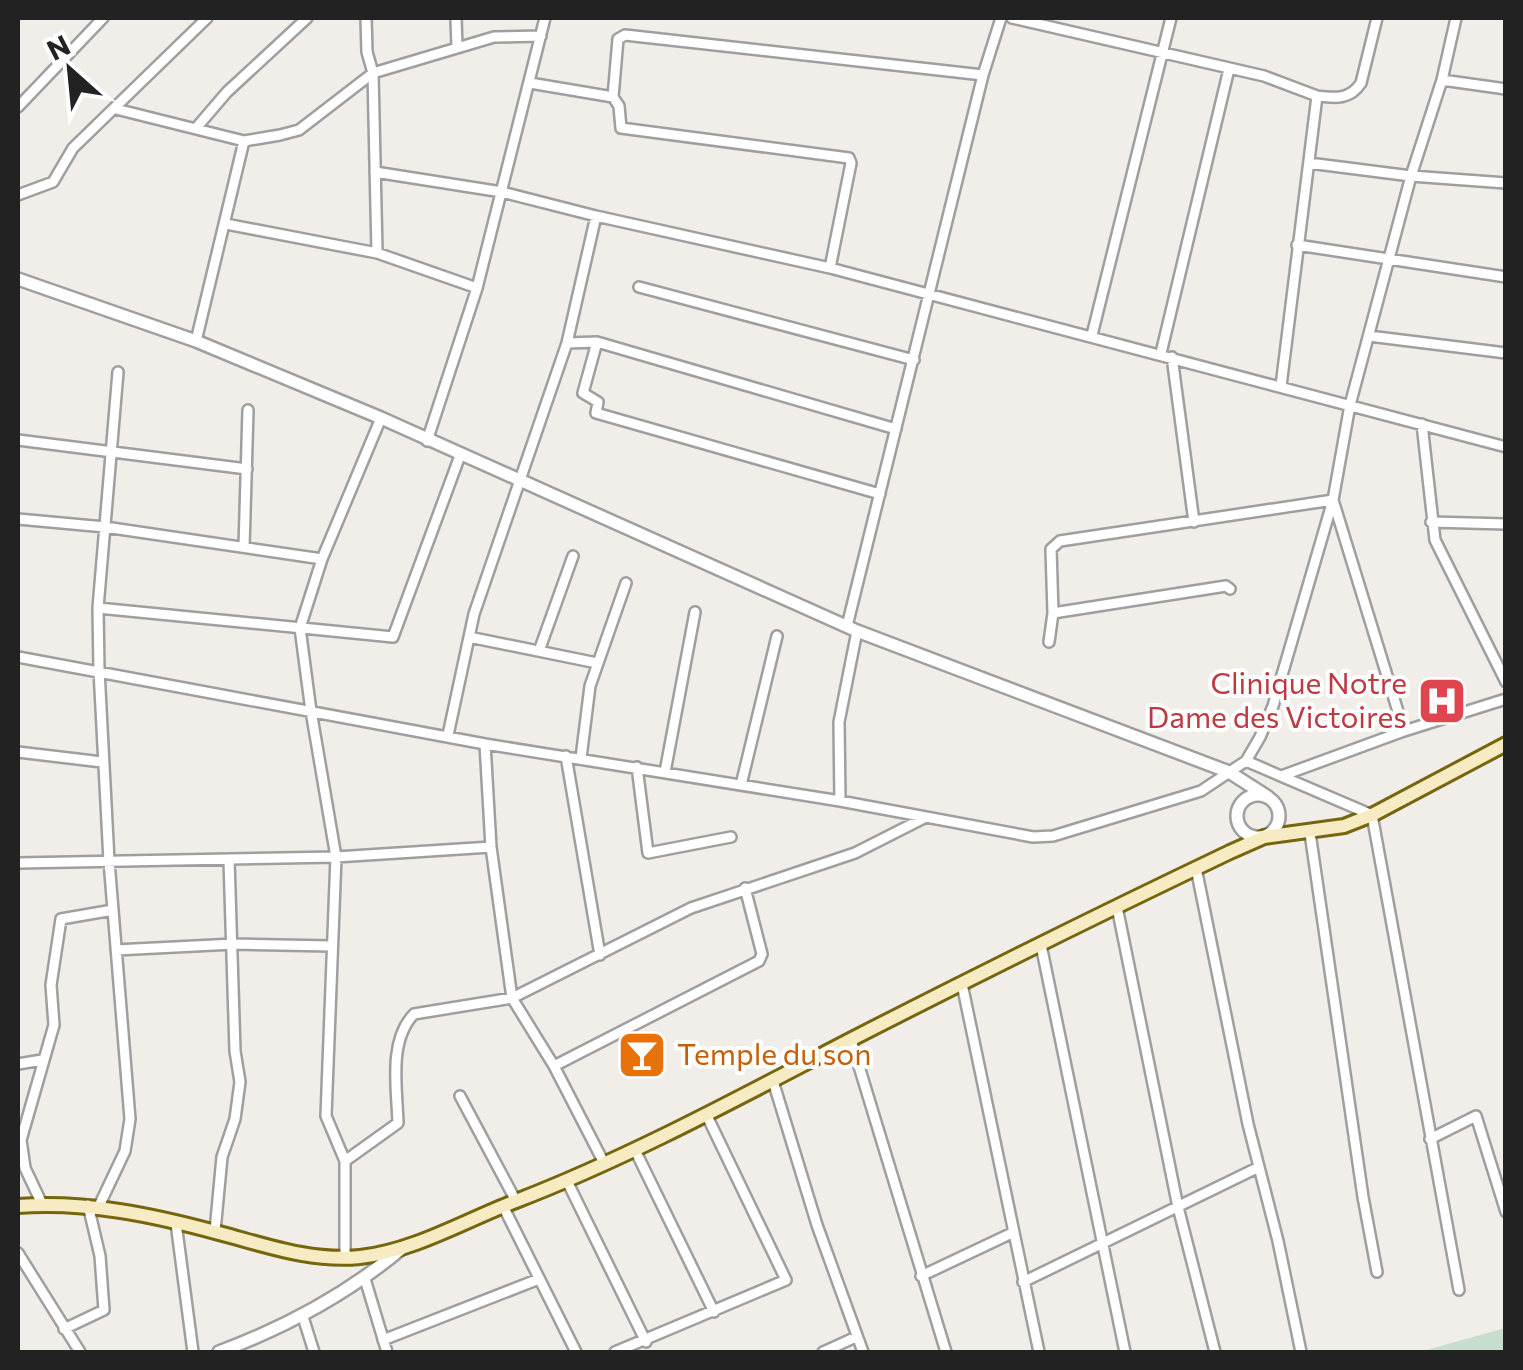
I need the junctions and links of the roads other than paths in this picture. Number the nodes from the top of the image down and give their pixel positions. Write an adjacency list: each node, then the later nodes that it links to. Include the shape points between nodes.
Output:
1 (103, 18): 23 (street)
2 (207, 18): 24 (street)
3 (306, 18): 25 (street)
4 (366, 18): 16 (street)
5 (456, 18): 13 (street)
6 (545, 18): 12 (street)
7 (1001, 18): 17 (street)
8 (1012, 18): 14 (street)
9 (1171, 18): 14 (street)
10 (1377, 18): 21 (street, via 1356,91)
11 (1456, 18): 18 (street)
12 (542, 36): 13 (street, via 494,37); 19 (street)
13 (458, 48): 16 (street)
14 (1164, 53): 15 (street); 44 (street)
15 (1228, 68): 21 (street); 50 (street)
16 (373, 73): 26 (street, via 299,130); 28 (street)
17 (983, 75): 22 (street, via 625,35 618,39); 43 (street)
18 (1442, 80): 20 (street); 29 (street)
19 (530, 83): 22 (street); 31 (street)
20 (1506, 89)
21 (1317, 96): 27 (street)
22 (612, 98): 38 (street, via 620,106 621,128 848,158)
23 (18, 108)
24 (116, 109): 25 (street); 32 (street, via 73,148 53,182)
25 (197, 128): 26 (street)
26 (244, 141): 34 (street)
27 (1309, 163): 29 (street); 35 (street)
28 (375, 172): 31 (street); 36 (street)
29 (1411, 176): 30 (street); 37 (street)
30 (1506, 182)
31 (502, 192): 33 (street); 42 (street)
32 (18, 195)
33 (596, 216): 38 (street); 48 (street)
34 (226, 224): 36 (street); 46 (street)
35 (1297, 245): 37 (street); 54 (street)
36 (376, 253): 42 (street)
37 (1388, 260): 39 (street); 45 (street)
38 (830, 268): 43 (street)
39 (1506, 277)
40 (18, 278): 46 (street)
41 (639, 287): 52 (street)
42 (477, 288): 61 (street)
43 (930, 296): 44 (street); 52 (street)
44 (1092, 335): 50 (street)
45 (1369, 336): 49 (street); 55 (street)
46 (196, 342): 57 (street)
47 (597, 342): 48 (street); 59 (street); 67 (street, via 583,394 598,402 596,413)
48 (567, 343): 66 (street)
49 (1506, 353)
50 (1161, 354): 51 (street)
51 (1172, 356): 54 (street); 70 (street)
52 (914, 360): 59 (street)
53 (118, 372): 63 (street)
54 (1281, 386): 55 (street)
55 (1350, 405): 58 (street); 68 (street)
56 (248, 410): 65 (street)
57 (381, 418): 61 (street); 76 (street)
58 (1422, 424): 62 (street); 71 (street)
59 (896, 429): 67 (street)
60 (18, 440): 63 (street)
61 (427, 440): 64 (street)
62 (1506, 447)
63 (111, 450): 65 (street); 73 (street)
64 (461, 453): 66 (street); 82 (street, via 393,637)
65 (246, 469): 74 (street)
66 (522, 483): 83 (street); 85 (street)
67 (880, 494): 83 (street)
68 (1333, 500): 70 (street); 95 (street); 102 (street, via 1273,706)
69 (18, 519): 73 (street)
70 (1194, 522): 81 (street, via 1054,544)
71 (1432, 522): 72 (street); 92 (street, via 1440,554)
72 (1506, 524)
73 (104, 526): 74 (street); 79 (street)
74 (244, 547): 76 (street)
75 (572, 556): 88 (street)
76 (322, 559): 82 (street)
77 (626, 584): 90 (street)
78 (1230, 590): 81 (street)
79 (98, 608): 82 (street); 91 (street)
80 (695, 612): 105 (street)
81 (1053, 613): 86 (street)
82 (300, 628): 94 (street)
83 (852, 628): 106 (street); 110 (street, via 839,722)
84 (776, 636): 108 (street)
85 (469, 638): 88 (street); 96 (street)
86 (1049, 642)
87 (18, 647): 89 (street)
88 (539, 650): 90 (street)
89 (20, 657): 91 (street)
90 (597, 663): 101 (street)
91 (99, 670): 94 (street); 103 (street)
92 (1506, 682)
93 (1506, 700): 95 (street)
94 (310, 711): 96 (street); 117 (street)
95 (1404, 730): 107 (street)
96 (448, 734): 97 (street)
97 (485, 744): 100 (street); 116 (street)
98 (1506, 744): 111 (main road)
99 (18, 752): 103 (street)
100 (566, 756): 101 (street); 129 (street)
101 (581, 758): 104 (street)
102 (1246, 760): 106 (street); 107 (street)
103 (102, 762): 118 (street)
104 (637, 767): 105 (street); 114 (street, via 648,853)
105 (664, 772): 108 (street)
106 (1230, 772): 109 (street); 112 (street, via 1202,791 1043,837)
107 (1284, 775): 111 (street)
108 (741, 785): 110 (street)
109 (1268, 797): 115 (street, via 1279,816); 115 (street, via 1252,796 1237,810 1243,831)
110 (840, 801): 112 (street)
111 (1372, 815): 113 (main road); 139 (street)
112 (926, 818): 122 (street, via 855,853)
113 (1310, 833): 115 (main road); 158 (street)
114 (731, 837)
115 (1264, 837): 121 (main road)
116 (491, 847): 117 (street); 131 (street)
117 (336, 857): 119 (street); 127 (street)
118 (109, 860): 119 (street); 120 (street); 124 (street)
119 (229, 860): 125 (street)
120 (18, 863)
121 (1196, 868): 123 (main road); 143 (street)
122 (746, 888): 129 (street); 135 (street, via 759,961)
123 (1117, 907): 126 (main road); 149 (street)
124 (113, 910): 128 (street); 133 (street, via 60,919 51,985 54,1025)
125 (234, 944): 127 (street); 128 (street); 152 (street, via 240,1082)
126 (1041, 945): 130 (main road); 154 (street)
127 (331, 946): 141 (street, via 326,1116)
128 (116, 950): 148 (street, via 130,1119 125,1151)
129 (600, 955): 131 (street)
130 (962, 984): 132 (main road); 153 (street)
131 (512, 998): 135 (street); 141 (street, via 414,1014 403,1026 396,1060 398,1122)
132 (851, 1040): 136 (main road); 159 (street)
133 (42, 1060): 134 (street); 146 (street, via 21,1140 24,1168)
134 (18, 1064)
135 (554, 1066): 142 (street)
136 (773, 1082): 138 (main road); 167 (street)
137 (460, 1096): 145 (street)
138 (707, 1116): 140 (main road); 164 (street, via 786,1280)
139 (1430, 1139): 150 (street, via 1476,1116); 163 (street)
140 (635, 1150): 142 (main road); 164 (street)
141 (345, 1162): 157 (street)
142 (604, 1164): 144 (main road)
143 (1258, 1167): 149 (street); 184 (street)
144 (567, 1181): 145 (main road); 169 (street)
145 (509, 1203): 155 (main road); 160 (street)
146 (42, 1204): 147 (main road); 148 (main road)
147 (18, 1206)
148 (94, 1206): 151 (main road); 166 (street, via 104,1310)
149 (1178, 1208): 154 (street); 183 (street)
150 (1506, 1212)
151 (176, 1223): 152 (main road); 172 (street)
152 (214, 1232): 157 (main road)
153 (1012, 1233): 159 (street); 162 (street)
154 (1102, 1244): 162 (street); 182 (street)
155 (405, 1246): 157 (main road); 161 (street)
156 (18, 1254): 166 (street)
157 (345, 1258)
158 (1377, 1272)
159 (922, 1276): 180 (street)
160 (539, 1278): 168 (street); 176 (street)
161 (365, 1280): 165 (street); 168 (street)
162 (1023, 1282): 181 (street)
163 (1459, 1290)
164 (714, 1312): 169 (street)
165 (303, 1317): 170 (street); 174 (street)
166 (64, 1329): 171 (street)
167 (856, 1337): 178 (street); 179 (street)
168 (383, 1340): 175 (street)
169 (646, 1342): 177 (street)
170 (241, 1349): 173 (street)
171 (80, 1352)
172 (194, 1352)
173 (219, 1352)
174 (314, 1352)
175 (387, 1352)
176 (576, 1352)
177 (614, 1352)
178 (823, 1352)
179 (863, 1352)
180 (946, 1352)
181 (1038, 1352)
182 (1125, 1352)
183 (1214, 1352)
184 (1301, 1352)

